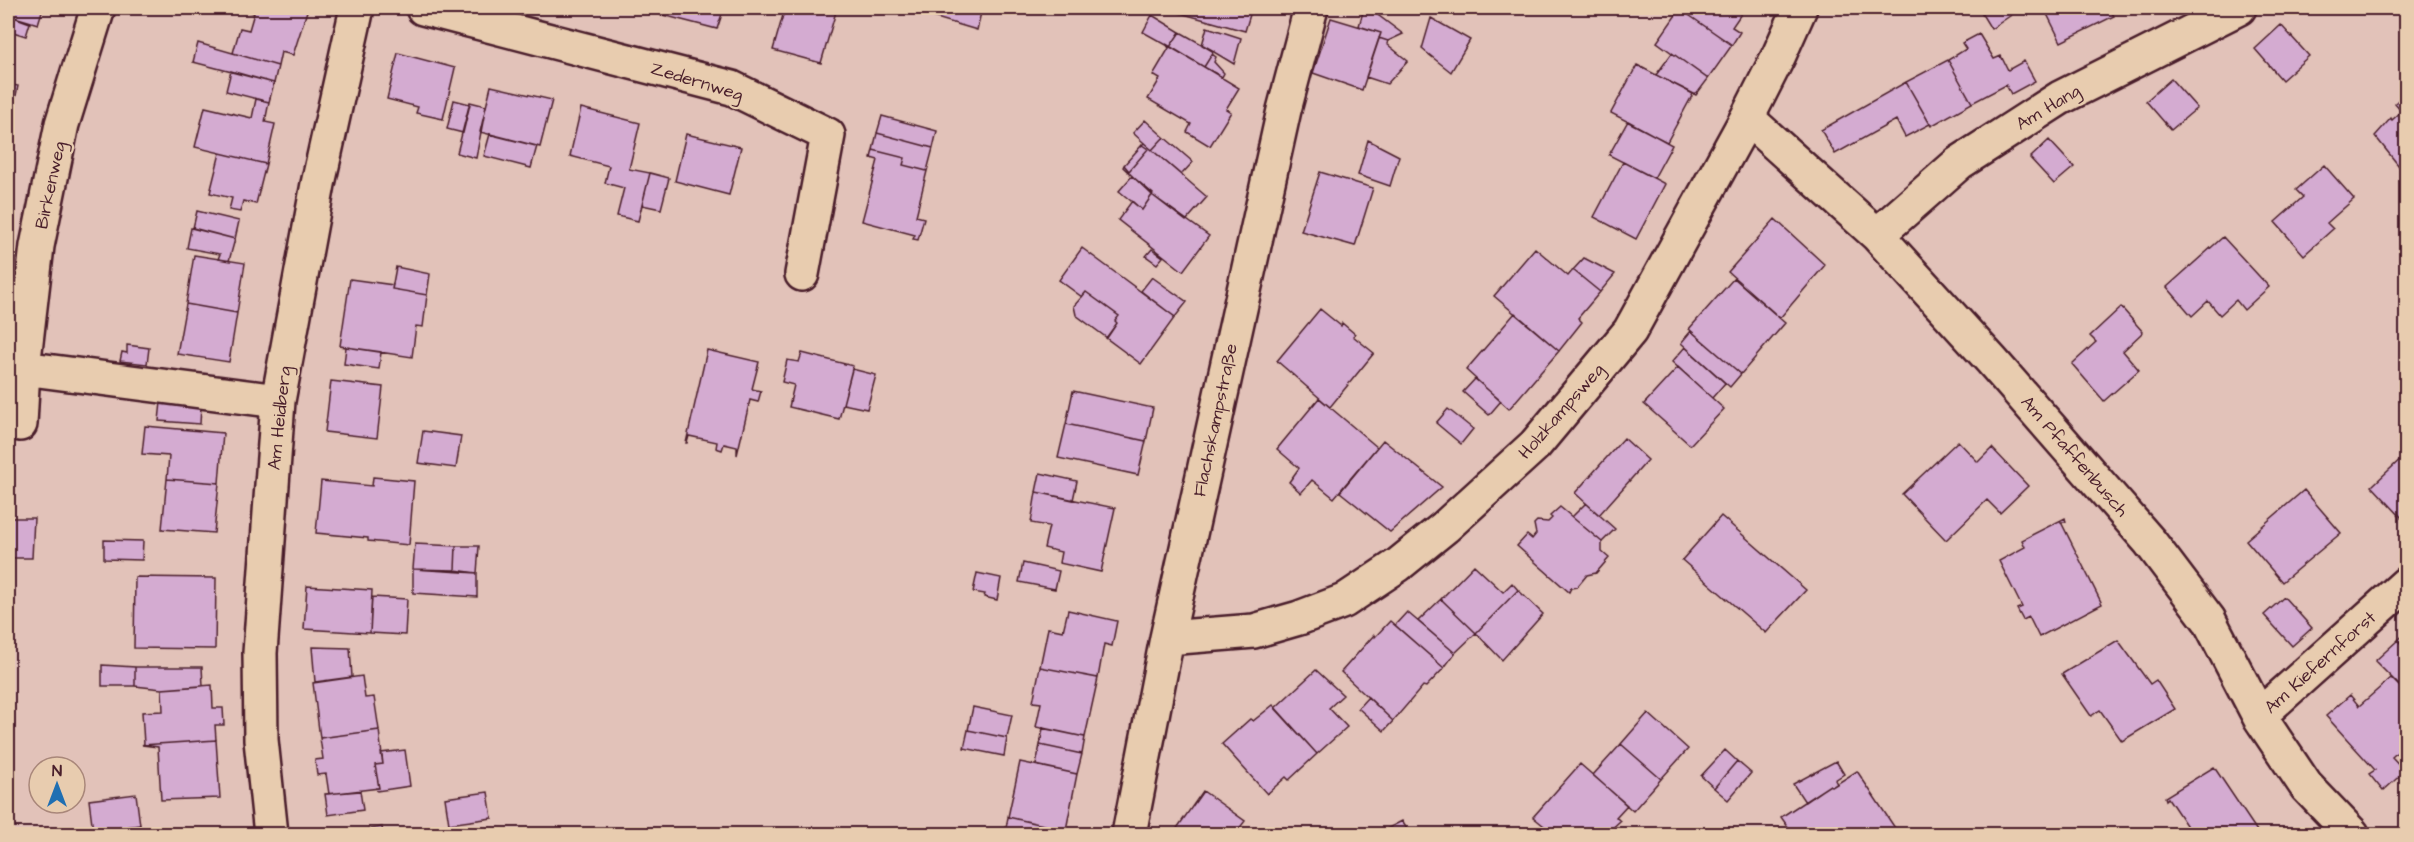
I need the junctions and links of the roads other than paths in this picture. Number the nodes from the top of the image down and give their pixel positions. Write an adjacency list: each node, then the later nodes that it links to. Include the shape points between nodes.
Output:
1 (98, 8): 10 (street, Birkenweg, via 60,135 37,246)
2 (357, 8): 11 (street, Am Heidberg, via 318,184)
3 (423, 8): 9 (street, Zedernweg, via 732,88 828,135)
4 (1311, 8): 14 (street, Flachskampstraße, via 1284,110)
5 (1800, 8): 7 (street, Holzkampsweg)
6 (2239, 8): 8 (street, Am Hang, via 2060,98 1959,163)
7 (1747, 118): 8 (street, Am Pfaffenbusch); 14 (street, Holzkampsweg, via 1630,330 1535,445 1445,527 1344,601 1254,631)
8 (1877, 235): 15 (street, Am Pfaffenbusch, via 2150,542 2209,620)
9 (802, 274)
10 (23, 368): 11 (street); 12 (street, Birkenweg)
11 (278, 401): 16 (street, Am Heidberg, via 260,654 261,740)
12 (20, 424)
13 (2406, 584): 15 (street, Am Kiefernforst)
14 (1167, 639): 17 (street, Flachskampstraße)
15 (2259, 716): 18 (street, Am Pfaffenbusch, via 2306,786)
16 (271, 834)
17 (1129, 834)
18 (2352, 834)

